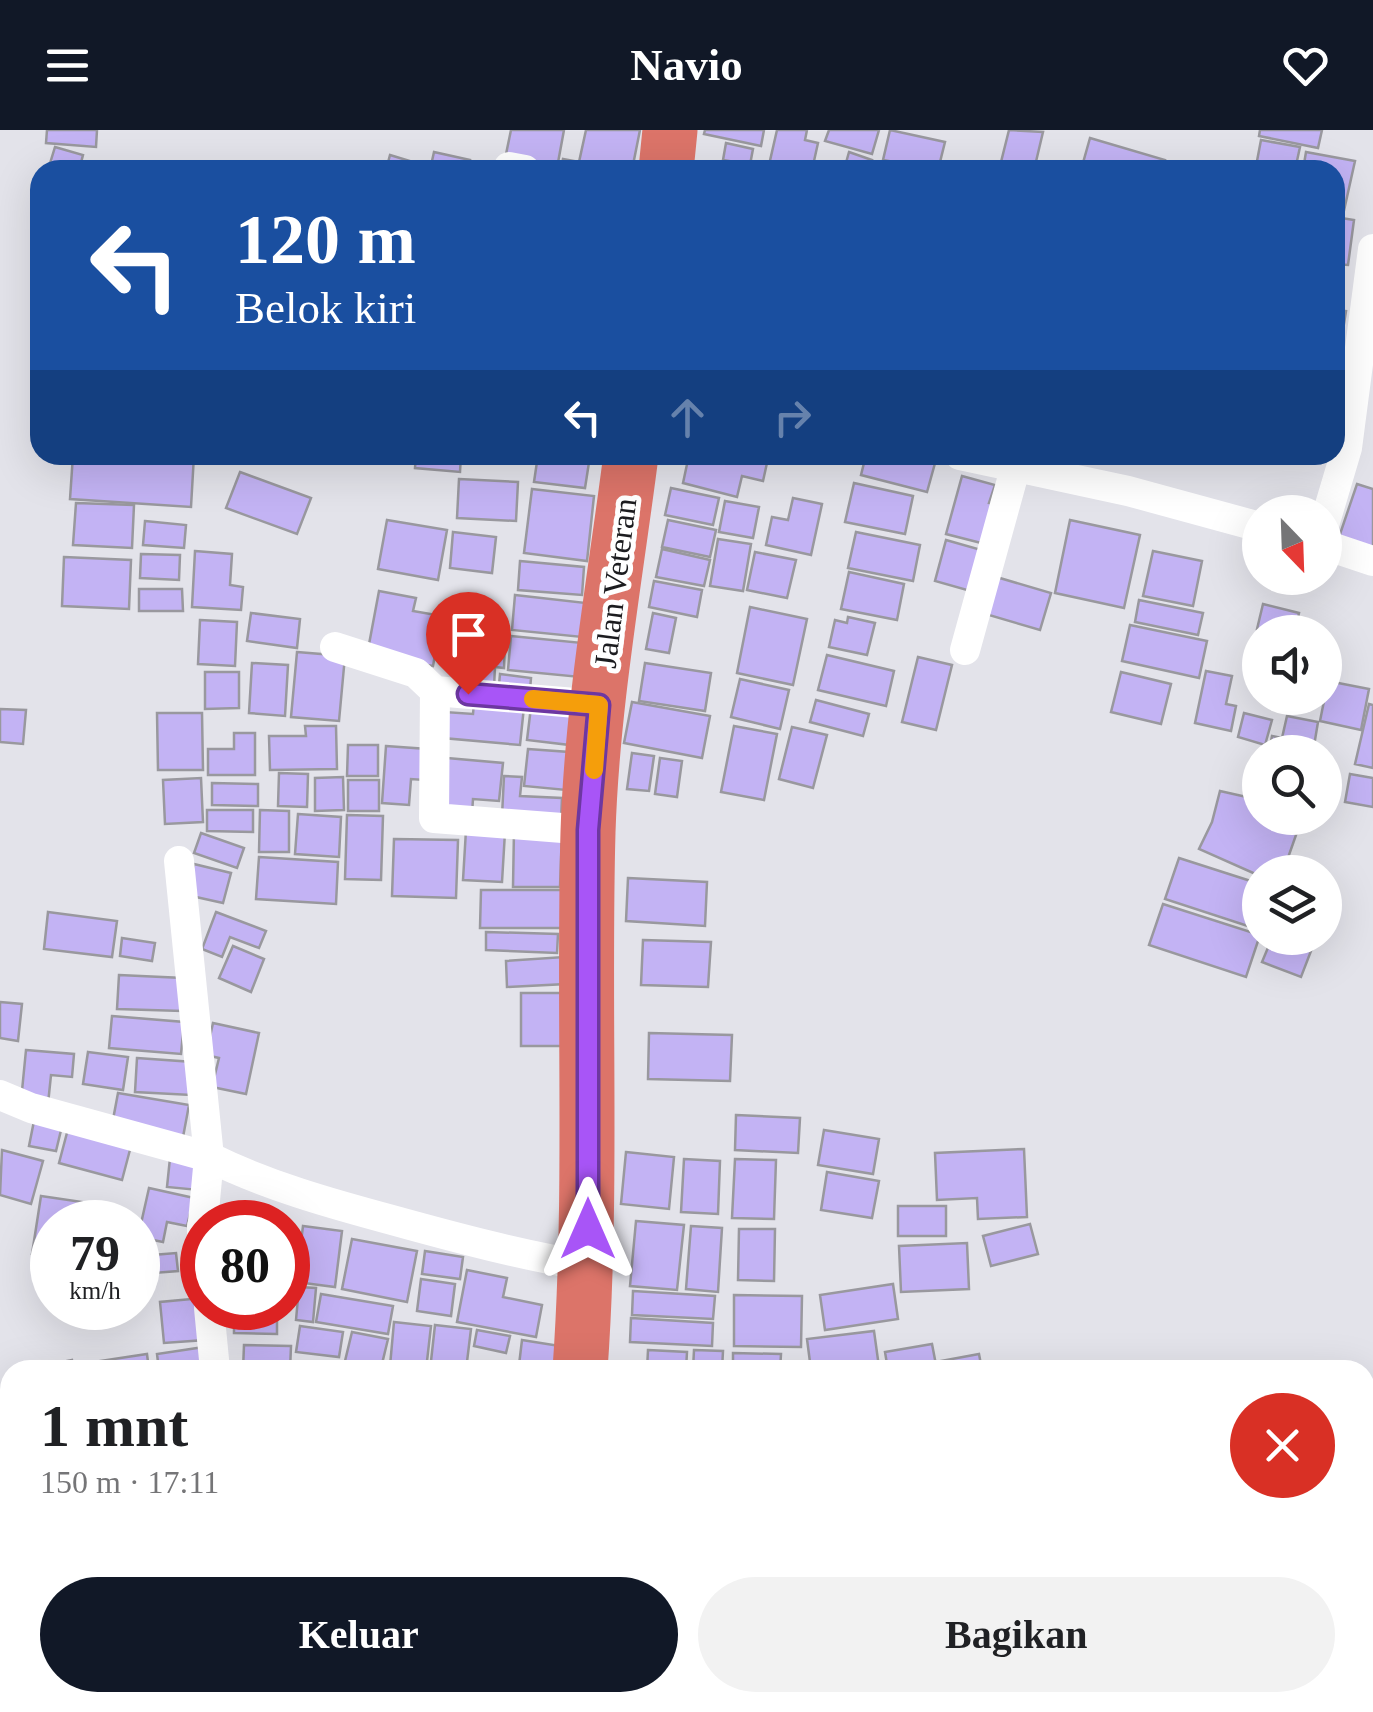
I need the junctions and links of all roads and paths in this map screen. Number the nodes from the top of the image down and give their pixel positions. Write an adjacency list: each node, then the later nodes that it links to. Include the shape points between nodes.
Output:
1 (670, 130): 2 (highway)
2 (667, 160)
3 (1373, 249): 4 (street)
4 (1345, 458)
5 (630, 465): 16 (highway, Jalan Veteran)
6 (999, 465): 8 (street)
7 (1343, 465): 9 (street)
8 (1015, 469): 10 (street); 14 (street)
9 (1333, 495)
10 (1242, 521)
11 (1342, 550): 12 (street)
12 (1373, 560)
13 (335, 646): 15 (street, via 416,673)
14 (965, 650)
15 (435, 691): 16 (street); 17 (street, via 434,818)
16 (599, 705): 17 (highway, Jalan Veteran)
17 (588, 830): 22 (highway, Jalan Veteran)
18 (179, 861): 20 (street)
19 (0, 1095): 20 (street)
20 (209, 1157): 21 (street); 22 (street, via 307,1196 513,1254)
21 (205, 1200)
22 (588, 1266): 25 (highway, Jalan Veteran)
23 (211, 1330): 24 (street)
24 (214, 1360)
25 (581, 1360)

